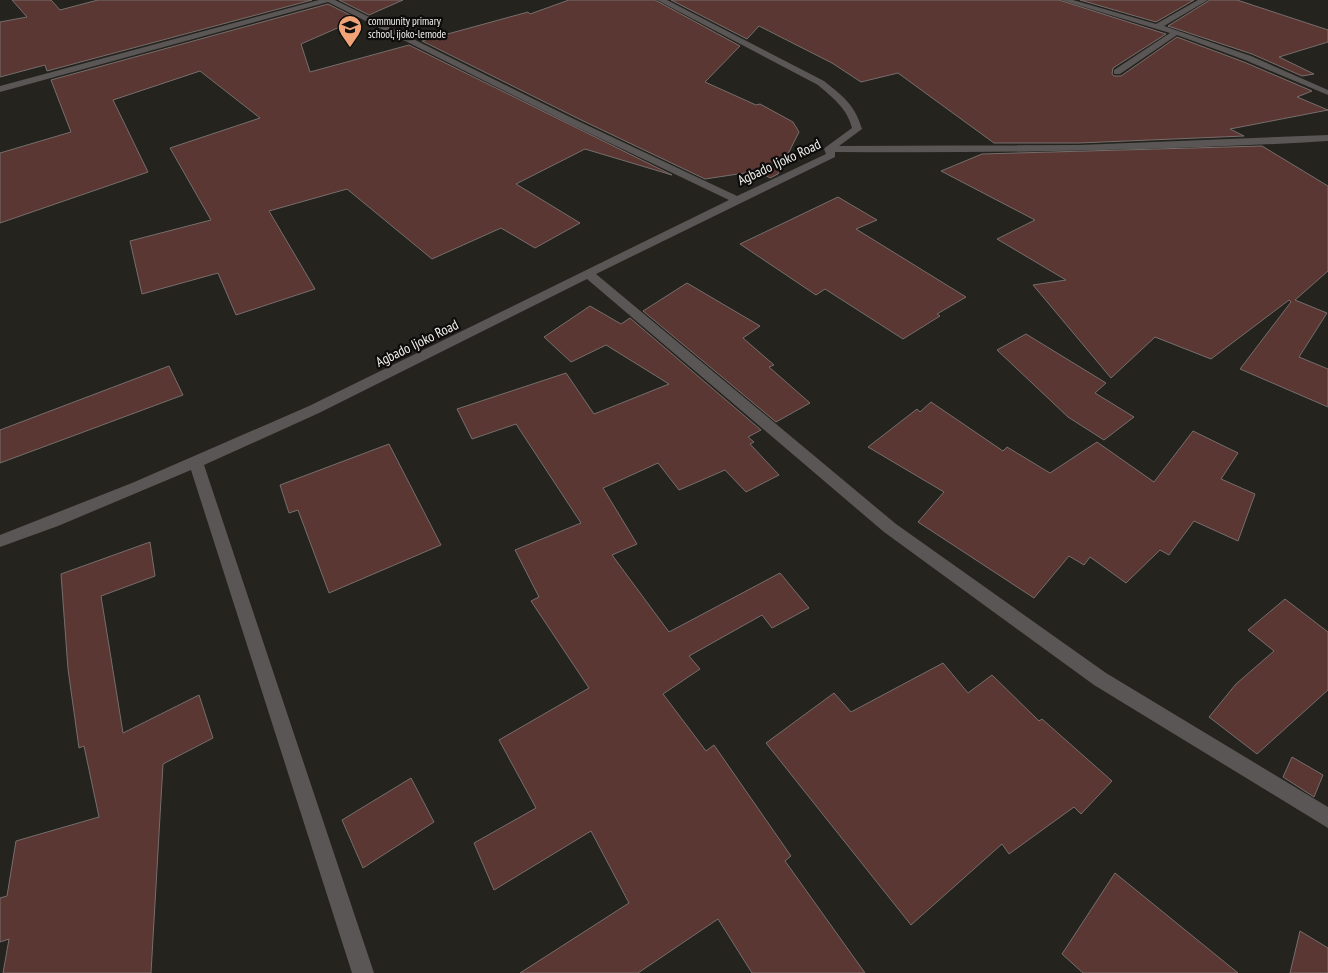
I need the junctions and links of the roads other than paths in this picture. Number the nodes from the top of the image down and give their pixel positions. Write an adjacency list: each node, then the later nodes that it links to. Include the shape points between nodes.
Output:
1 (328, 0): 8 (street); 12 (street)
2 (661, 0): 11 (street, via 794,67 838,97 853,114 857,129)
3 (1065, 0): 5 (street)
4 (1204, 0): 5 (street)
5 (1156, 27): 6 (street)
6 (1176, 32): 7 (street); 9 (street, via 1248,58)
7 (1117, 72)
8 (0, 89)
9 (1327, 93)
10 (1328, 138): 11 (street, via 962,150)
11 (830, 149): 12 (street, Agbado Ijoko Road, via 832,155)
12 (736, 199): 13 (street, Agbado Ijoko Road)
13 (588, 274): 14 (street, Agbado Ijoko Road, via 328,404); 16 (street, via 890,528 1100,679)
14 (196, 463): 15 (street, Agbado Ijoko Road); 17 (street)
15 (0, 541)
16 (1328, 818)
17 (363, 973)

